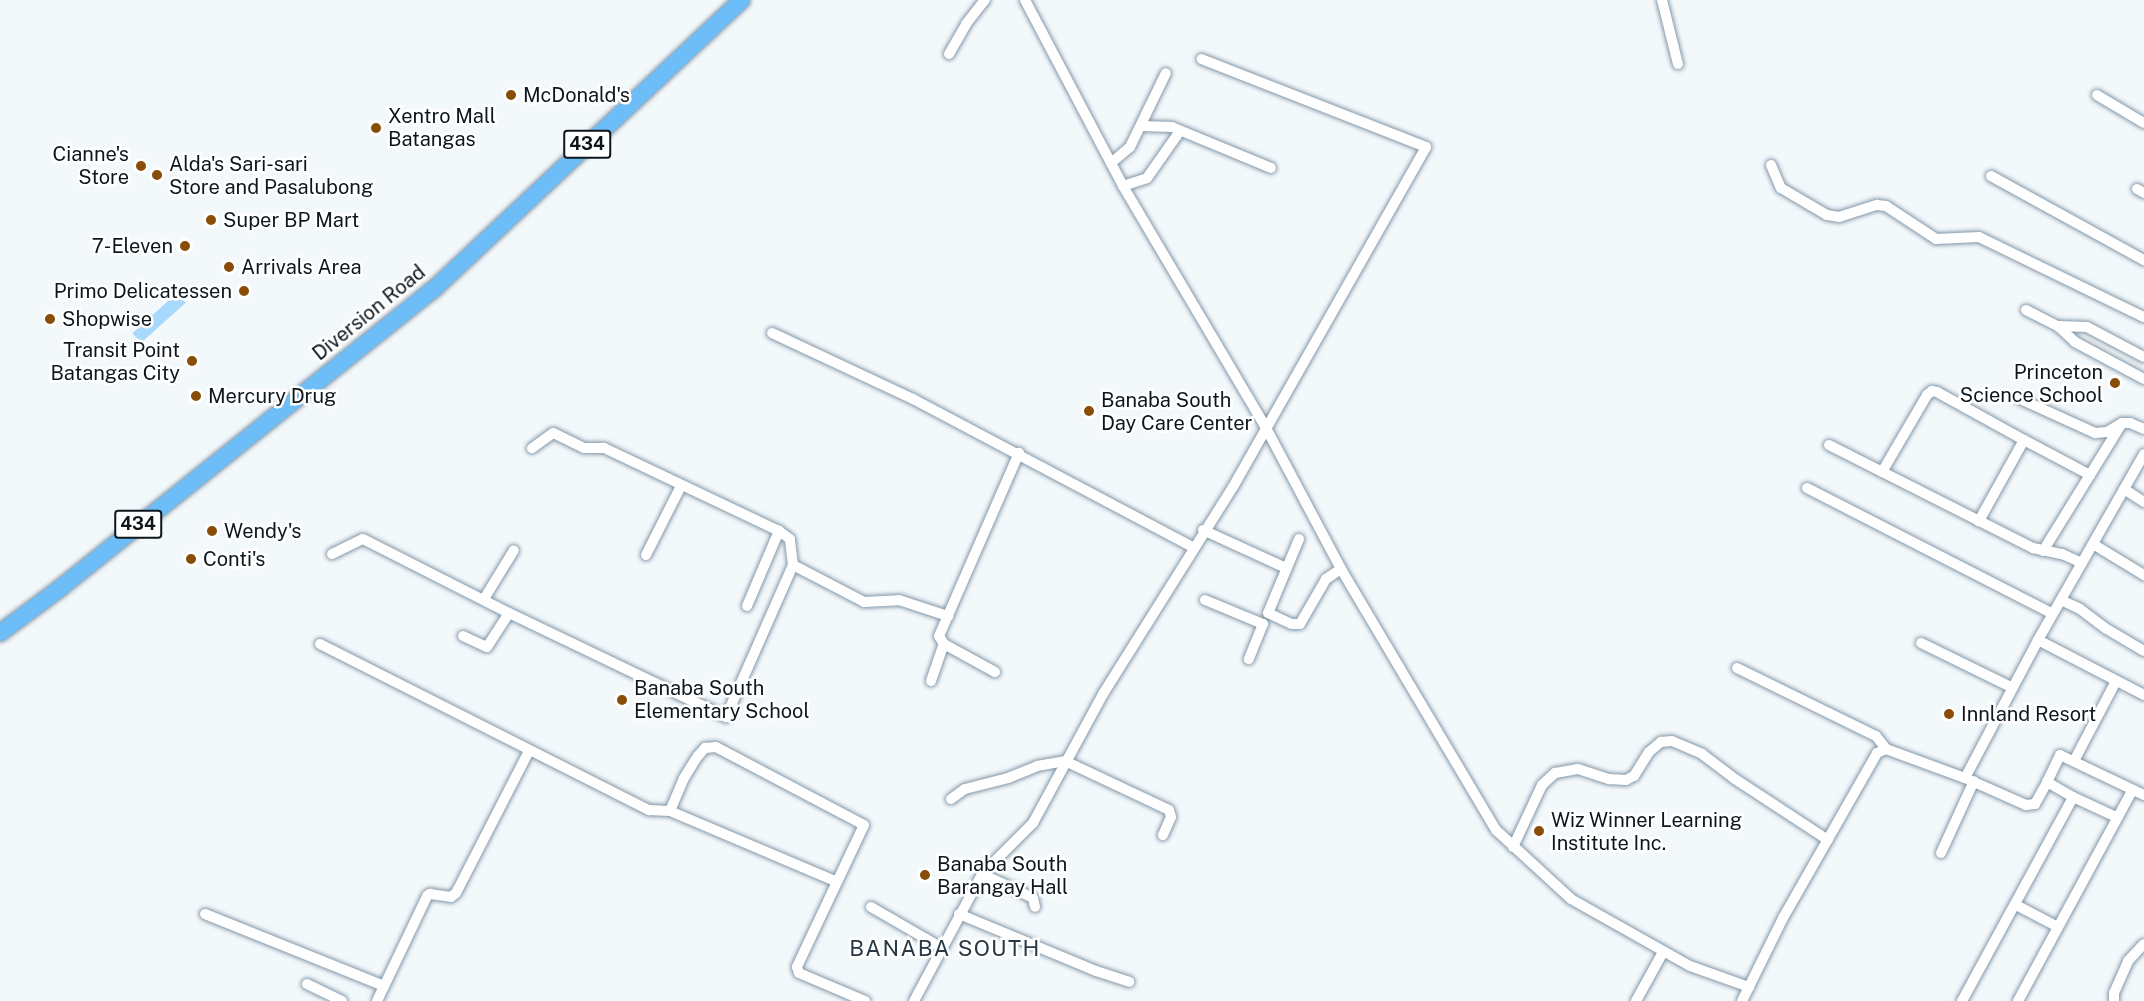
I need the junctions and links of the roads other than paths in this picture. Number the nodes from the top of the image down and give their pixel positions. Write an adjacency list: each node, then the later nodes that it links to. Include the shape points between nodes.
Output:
1 (742, 0): 64 (highway, Diversion Road / 434, via 413,306)
2 (985, 0): 5 (street)
3 (1025, 0): 13 (street)
4 (1662, 0): 7 (street)
5 (949, 54)
6 (1202, 59): 27 (street, via 1426,147)
7 (1678, 64)
8 (1166, 73): 11 (street)
9 (2097, 95): 10 (street)
10 (2144, 123)
11 (1142, 126): 12 (street, via 1164,125); 13 (street, via 1130,147)
12 (1180, 131): 15 (street); 17 (street, via 1147,178)
13 (1110, 163): 17 (street)
14 (1771, 165): 20 (street, via 1781,188 1827,215 1839,217 1886,206 1936,238 1979,237)
15 (1271, 168)
16 (1990, 176): 18 (street)
17 (1124, 186): 27 (street)
18 (2144, 260)
19 (2026, 310): 21 (street)
20 (2144, 317)
21 (2058, 326): 23 (street, via 2087,327); 24 (street, via 2075,342)
22 (772, 333): 32 (street)
23 (2144, 357)
24 (2144, 379)
25 (2019, 398): 26 (street, via 2095,433 2107,432)
26 (2121, 423): 28 (street); 35 (street)
27 (1265, 426): 41 (street, via 1233,487); 53 (street)
28 (2144, 429)
29 (2024, 440): 34 (street, via 1932,391); 35 (street); 40 (street)
30 (1829, 445): 34 (street)
31 (531, 448): 36 (street, via 553,432 579,447 604,448)
32 (1019, 453): 45 (street); 62 (street)
33 (2144, 454): 38 (street)
34 (1882, 472): 40 (street)
35 (2090, 475): 47 (street)
36 (681, 486): 42 (street); 49 (street)
37 (1807, 488): 61 (street)
38 (2124, 489): 39 (street); 44 (street)
39 (2144, 502)
40 (1980, 521): 47 (street)
41 (1203, 530): 45 (street); 52 (street)
42 (779, 531): 51 (street, via 793,546); 58 (street)
43 (1299, 539): 52 (street)
44 (2093, 544): 50 (street); 54 (street)
45 (1193, 547): 80 (street)
46 (514, 550): 55 (street)
47 (2043, 551): 50 (street)
48 (333, 555): 55 (street, via 363,539)
49 (646, 555)
50 (2082, 563): 57 (street)
51 (793, 565): 59 (street, via 726,717); 62 (street, via 864,602 899,600)
52 (1286, 568): 60 (street)
53 (1341, 568): 60 (street, via 1326,579 1300,624); 92 (street, via 1460,772 1496,830)
54 (2144, 575)
55 (484, 599): 59 (street)
56 (1205, 600): 63 (street)
57 (2061, 600): 61 (street); 70 (street)
58 (747, 606)
59 (509, 613): 65 (street, via 487,647)
60 (1268, 613): 63 (street)
61 (2053, 614): 66 (street)
62 (948, 616): 69 (street, via 939,636)
63 (1263, 624): 71 (street)
64 (0, 633)
65 (463, 636)
66 (2038, 640): 75 (street); 76 (street)
67 (1921, 643): 76 (street)
68 (320, 644): 79 (street)
69 (945, 644): 73 (street); 74 (street)
70 (2144, 651)
71 (1250, 658)
72 (1737, 668): 78 (street, via 1876,736)
73 (995, 672)
74 (931, 681)
75 (2116, 681): 77 (street); 81 (street)
76 (2013, 688): 82 (street)
77 (2144, 695)
78 (1886, 749): 82 (street); 91 (street, via 1877,753)
79 (529, 751): 88 (street, via 649,810); 107 (street, via 456,893 446,898 430,894 427,897)
80 (1065, 761): 87 (street, via 965,789); 90 (street, via 1169,810 1171,817); 94 (street, via 1033,823)
81 (2074, 761): 83 (street, via 2060,755); 84 (street)
82 (1970, 779): 83 (street, via 2032,805); 93 (street)
83 (2047, 782): 86 (street)
84 (2132, 791): 85 (street); 89 (street)
85 (2144, 795)
86 (2073, 797): 89 (street); 96 (street)
87 (951, 799)
88 (670, 811): 95 (street); 95 (street, via 684,778 705,748 730,752 864,825)
89 (2116, 817): 101 (street)
90 (1162, 835)
91 (1827, 840): 92 (street, via 1702,754 1672,741 1661,742 1649,752 1634,776 1626,780 1578,769 1555,773 1542,785); 108 (street, via 1783,918)
92 (1513, 847): 104 (street, via 1571,899)
93 (1941, 853)
94 (982, 874): 98 (street, via 1033,898); 100 (street)
95 (835, 881): 111 (street, via 798,970)
96 (2016, 905): 101 (street); 114 (street)
97 (871, 907): 103 (street)
98 (1035, 907)
99 (205, 914): 107 (street)
100 (959, 914): 103 (street); 105 (street)
101 (2058, 927): 115 (street)
102 (2144, 944): 116 (street, via 2128,962)
103 (942, 948): 112 (street)
104 (1663, 952): 108 (street); 113 (street)
105 (1128, 982)
106 (307, 984): 109 (street)
107 (384, 986): 110 (street)
108 (1747, 996)
109 (342, 1001)
110 (377, 1001)
111 (865, 1001)
112 (914, 1001)
113 (1636, 1001)
114 (1962, 1001)
115 (2018, 1001)
116 (2114, 1001)

